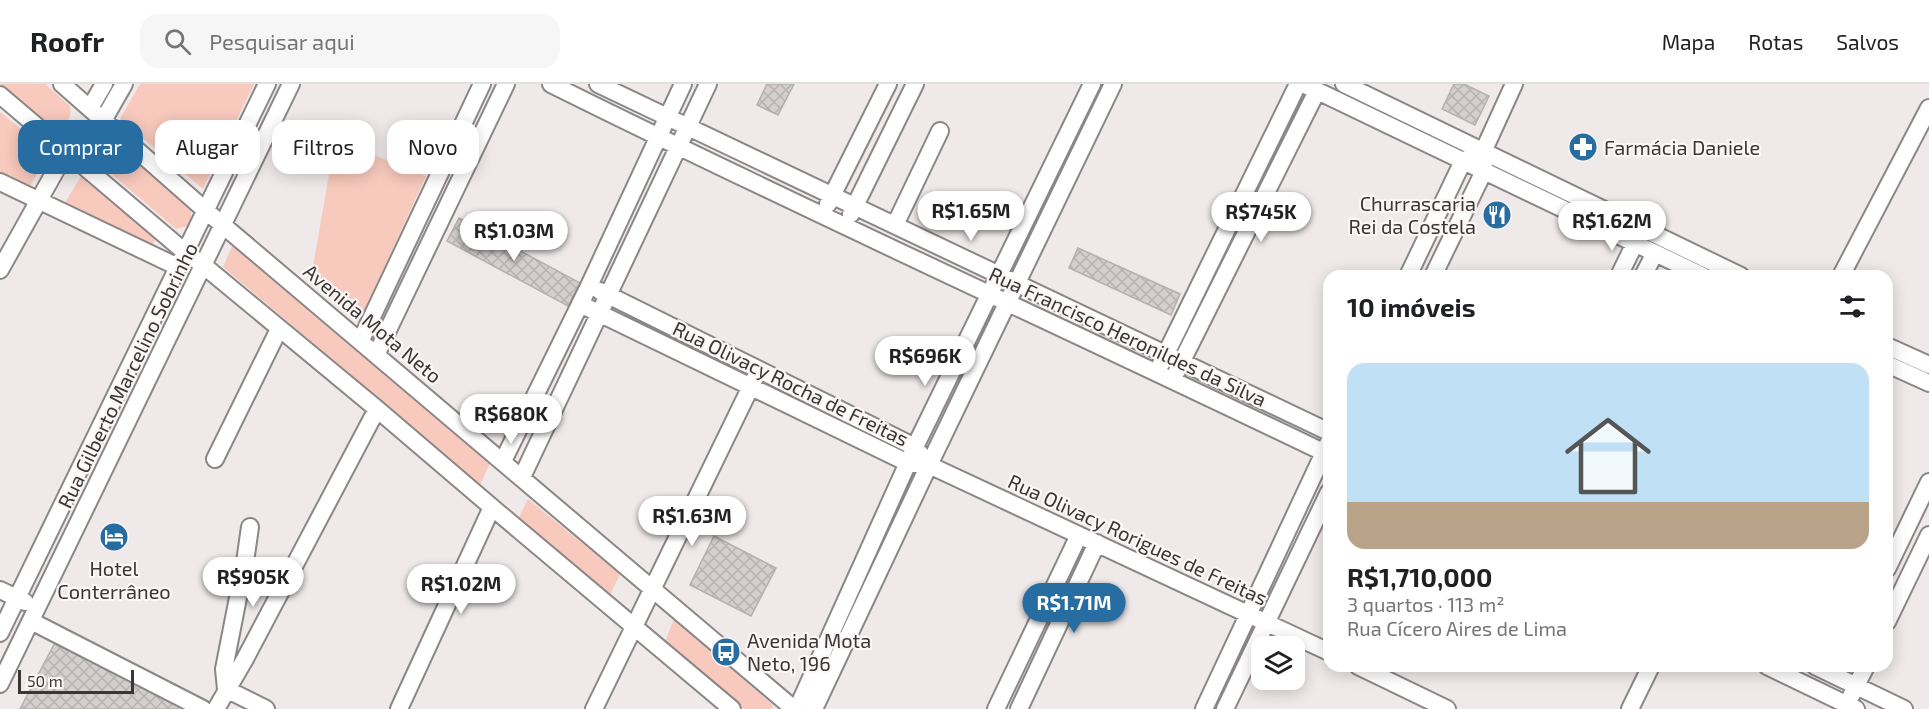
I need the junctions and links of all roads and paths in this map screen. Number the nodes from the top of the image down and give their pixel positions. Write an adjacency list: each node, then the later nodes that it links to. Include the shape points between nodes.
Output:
1 (62, 84): 21 (street, Avenida Mota Neto)
2 (104, 84): 21 (street)
3 (124, 84): 24 (street)
4 (267, 84): 39 (street, Rua Gilberto Marcelino Sobrinho)
5 (291, 84): 43 (street, Rua Gilberto Marcelino Sobrinho)
6 (482, 84): 68 (street)
7 (506, 84): 71 (street)
8 (551, 84): 28 (street, Rua Francisco Heronildes da Silva)
9 (598, 84): 23 (street, Rua Francisco Heronildes da Silva)
10 (683, 84): 23 (street)
11 (708, 84): 26 (street)
12 (888, 84): 36 (street)
13 (915, 84): 38 (street)
14 (1092, 84): 59 (street)
15 (1113, 84): 60 (street)
16 (1298, 84): 40 (street)
17 (1344, 84): 30 (street)
18 (1514, 84): 30 (street)
19 (1310, 87): 31 (street); 42 (street)
20 (0, 94): 25 (street)
21 (90, 108): 24 (street, Avenida Mota Neto)
22 (1929, 108): 58 (street)
23 (668, 116): 26 (street, Rua Francisco Heronildes da Silva); 28 (street)
24 (104, 119): 39 (street, Avenida Mota Neto)
25 (31, 120)
26 (688, 127): 29 (street); 36 (street, Rua Francisco Heronildes da Silva)
27 (940, 131): 45 (street)
28 (657, 137): 29 (street, Rua Francisco Heronildes da Silva); 61 (street)
29 (679, 147): 41 (street, Rua Francisco Heronildes da Silva); 63 (street)
30 (1483, 152): 31 (street); 32 (street); 57 (street)
31 (1463, 161): 32 (street); 52 (street)
32 (1484, 171): 46 (street); 53 (street)
33 (54, 174): 37 (street)
34 (95, 174): 47 (street)
35 (0, 182): 37 (street)
36 (833, 195): 38 (street, Rua Francisco Heronildes da Silva); 41 (street)
37 (39, 201): 50 (street); 51 (street)
38 (855, 205): 44 (street); 45 (street, Rua Francisco Heronildes da Silva)
39 (205, 210): 43 (street, Avenida Mota Neto); 47 (street, Rua Gilberto Marcelino Sobrinho)
40 (1236, 210): 42 (street); 72 (street)
41 (823, 215): 44 (street, Rua Francisco Heronildes da Silva)
42 (1253, 219): 73 (street)
43 (223, 224): 49 (street, Rua Gilberto Marcelino Sobrinho); 68 (street, Avenida Mota Neto)
44 (844, 225): 62 (street, Rua Francisco Heronildes da Silva)
45 (895, 225): 59 (street, Rua Francisco Heronildes da Silva)
46 (1635, 243): 48 (street); 54 (street)
47 (185, 252): 49 (street); 50 (street, Rua Gilberto Marcelino Sobrinho)
48 (1655, 253): 55 (street); 56 (street)
49 (203, 265): 67 (street); 105 (street, Rua Gilberto Marcelino Sobrinho)
50 (178, 267): 104 (street, Rua Gilberto Marcelino Sobrinho)
51 (0, 270)
52 (1411, 270)
53 (1436, 270)
54 (1622, 270)
55 (1646, 270)
56 (1690, 270)
57 (1729, 270)
58 (1844, 270)
59 (999, 274): 60 (street, Rua Francisco Heronildes da Silva); 62 (street)
60 (1017, 283): 64 (street); 72 (street, Rua Francisco Heronildes da Silva)
61 (589, 286): 63 (street, Rua Olivacy Rocha de Freitas); 65 (street)
62 (990, 294): 64 (street, Rua Francisco Heronildes da Silva); 84 (street)
63 (608, 295): 66 (street); 69 (street, Rua Olivacy Rocha de Freitas)
64 (1007, 302): 78 (street, Rua Francisco Heronildes da Silva); 90 (street)
65 (580, 304): 66 (street, Rua Olivacy Rocha de Freitas); 88 (street)
66 (600, 313): 74 (street, Rua Olivacy Rocha de Freitas); 91 (street)
67 (279, 329): 82 (street); 87 (street)
68 (361, 340): 71 (street, Avenida Mota Neto)
69 (711, 346): 74 (street); 77 (street, Rua Olivacy Rocha de Freitas)
70 (1893, 349): 75 (street)
71 (377, 354): 88 (street, Avenida Mota Neto)
72 (1166, 354): 73 (street, Rua Francisco Heronildes da Silva); 78 (street)
73 (1182, 362): 79 (street); 83 (street, Rua Francisco Heronildes da Silva)
74 (703, 363): 81 (street, Rua Olivacy Rocha de Freitas)
75 (1929, 365)
76 (1893, 367): 80 (street)
77 (759, 370): 81 (street); 84 (street, Rua Olivacy Rocha de Freitas)
78 (1157, 371): 79 (street, Rua Francisco Heronildes da Silva)
79 (1173, 380): 85 (street, Rua Francisco Heronildes da Silva)
80 (1929, 382)
81 (751, 386): 89 (street, Rua Olivacy Rocha de Freitas); 102 (street)
82 (377, 409): 94 (street); 119 (street)
83 (1323, 429)
84 (915, 447): 89 (street); 90 (street, Rua Olivacy Rocha de Freitas)
85 (1323, 447)
86 (1323, 457): 106 (street)
87 (215, 459)
88 (503, 461): 91 (street, Avenida Mota Neto)
89 (908, 463): 90 (street, Rua Olivacy Rocha de Freitas); 100 (street)
90 (929, 465): 96 (street, Rua Olivacy Rorigues de Freitas); 100 (street)
91 (522, 477): 102 (street, Avenida Mota Neto)
92 (1929, 482): 99 (street)
93 (1323, 505): 107 (street)
94 (492, 507): 108 (street); 126 (street)
95 (250, 527): 119 (street, via 224,669)
96 (1079, 535): 98 (street, Rua Olivacy Rorigues de Freitas); 121 (street)
97 (1929, 535): 103 (street)
98 (1097, 543): 106 (street, Rua Olivacy Rorigues de Freitas); 131 (street)
99 (1893, 556)
100 (864, 582): 129 (street); 130 (street)
101 (0, 590): 104 (street)
102 (652, 590): 108 (street); 129 (street, Avenida Mota Neto)
103 (1893, 596)
104 (17, 598): 105 (street); 109 (street, Rua Gilberto Marcelino Sobrinho)
105 (34, 614): 117 (street, Rua Gilberto Marcelino Sobrinho); 123 (street)
106 (1248, 614): 107 (street, Rua Olivacy Rorigues de Freitas); 132 (street)
107 (1267, 622): 110 (street, Rua Olivacy Rorigues de Freitas); 133 (street)
108 (634, 627): 127 (street); 128 (street)
109 (0, 633)
110 (1323, 649)
111 (1370, 672): 134 (street)
112 (1648, 672): 135 (street)
113 (1780, 672): 120 (street)
114 (1837, 672): 120 (street)
115 (1838, 672): 118 (street)
116 (1863, 672): 118 (street)
117 (0, 684)
118 (1856, 686): 122 (street); 136 (street)
119 (226, 689): 124 (street); 125 (street)
120 (1826, 694): 122 (street)
121 (1003, 706)
122 (1851, 707)
123 (203, 709)
124 (216, 709)
125 (266, 709)
126 (399, 709)
127 (594, 709)
128 (732, 709)
129 (796, 709)
130 (814, 709)
131 (1019, 709)
132 (1204, 709)
133 (1225, 709)
134 (1447, 709)
135 (1630, 709)
136 (1904, 709)

